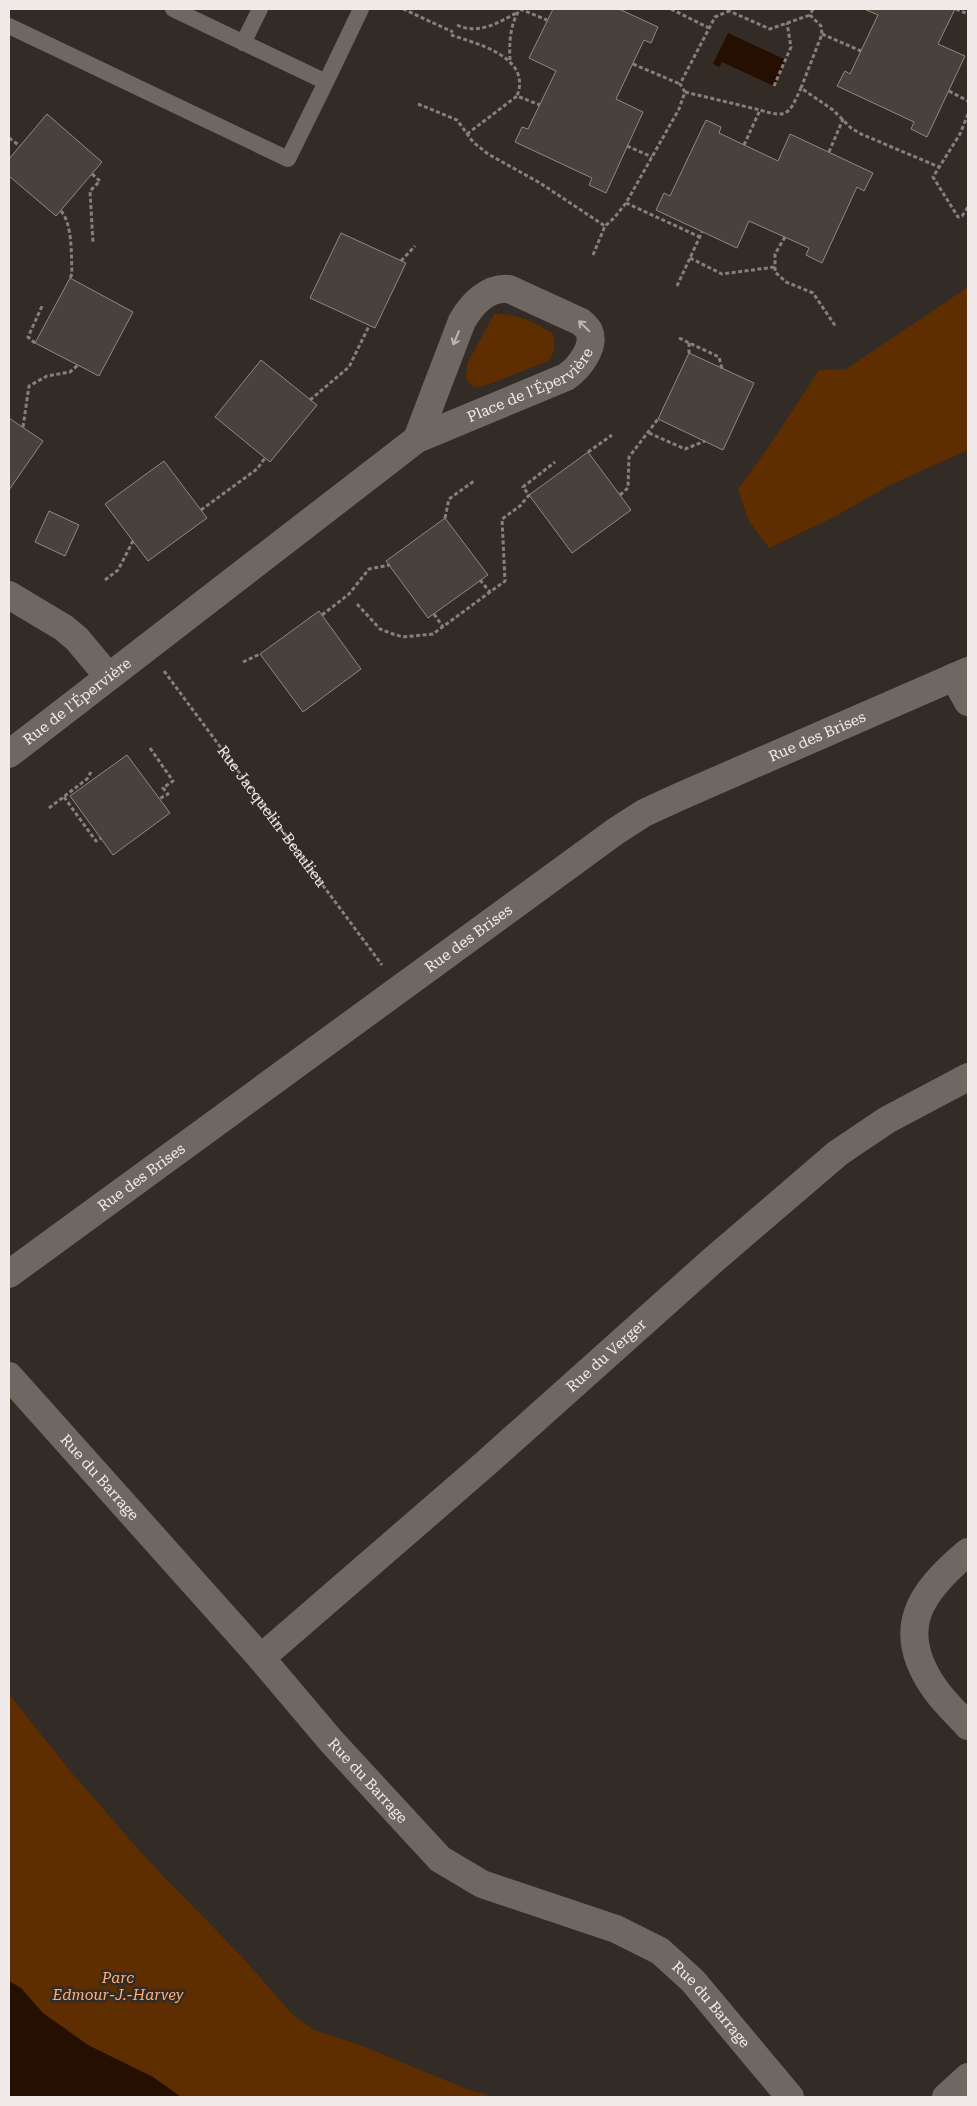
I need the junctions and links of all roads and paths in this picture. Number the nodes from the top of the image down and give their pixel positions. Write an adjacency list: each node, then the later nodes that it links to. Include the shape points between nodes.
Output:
1 (173, 9): 18 (lane)
2 (260, 9): 18 (lane)
3 (361, 9): 22 (lane)
4 (403, 9): 20 (path, via 502,54)
5 (671, 9): 16 (path)
6 (813, 9): 11 (path)
7 (956, 9): 10 (path)
8 (519, 10): 12 (path); 14 (path, via 481,28 467,29); 20 (path, via 509,45)
9 (730, 10): 13 (path, via 770,29); 16 (path, via 715,17)
10 (968, 14)
11 (810, 15): 13 (path); 17 (path, via 821,26)
12 (547, 20)
13 (787, 23): 24 (path, via 791,47)
14 (456, 25)
15 (9, 26): 22 (lane, via 288,159)
16 (709, 28): 23 (path)
17 (822, 34): 19 (path); 25 (path)
18 (243, 42): 22 (lane)
19 (861, 51)
20 (510, 61): 28 (path, via 519,76)
21 (633, 64): 23 (path)
22 (326, 82)
23 (680, 84): 27 (path)
24 (774, 86)
25 (800, 88): 32 (path, via 786,115); 34 (path)
26 (949, 91): 29 (path)
27 (686, 92): 32 (path); 41 (path)
28 (517, 96): 31 (path); 35 (path)
29 (968, 101)
30 (418, 104): 35 (path, via 457,120)
31 (540, 105)
32 (760, 110): 37 (path)
33 (968, 114): 42 (path, via 960,134)
34 (843, 119): 40 (path); 42 (path, via 861,134)
35 (467, 134): 47 (path, via 488,154 540,183)
36 (9, 138): 38 (path)
37 (744, 145)
38 (20, 146)
39 (627, 146): 41 (path)
40 (829, 152)
41 (652, 157): 44 (path)
42 (939, 167): 45 (path, via 933,177 958,217)
43 (92, 174): 51 (path, via 100,180 90,190)
44 (626, 203): 47 (path); 49 (path)
45 (968, 207)
46 (61, 210): 57 (path, via 70,246)
47 (605, 226): 53 (path)
48 (702, 232): 49 (path)
49 (700, 237): 54 (path)
50 (785, 237): 56 (path, via 775,254)
51 (93, 243)
52 (416, 246): 55 (path)
53 (593, 255)
54 (690, 258): 56 (path, via 722,274); 58 (path)
55 (401, 260)
56 (775, 267): 61 (path, via 779,277 786,282 813,293)
57 (70, 278)
58 (677, 286)
59 (43, 304): 63 (path, via 28,337)
60 (369, 326): 68 (path, via 349,368)
61 (836, 327)
62 (679, 338): 64 (path)
63 (35, 343)
64 (689, 343): 65 (path); 67 (path, via 719,357)
65 (689, 353)
66 (78, 365): 70 (path, via 70,372 47,376 29,386)
67 (722, 368)
68 (310, 400)
69 (658, 419): 71 (path)
70 (23, 428)
71 (649, 433): 74 (path, via 686,448); 79 (path, via 629,458 628,488)
72 (612, 435): 75 (path)
73 (417, 438): 73 (street, Place de l'Épervière, one-way to 73, via 566,377 582,361 591,340 589,331 581,322 509,289 500,288 482,297 462,321); 93 (street, Place de l'Épervière)
74 (705, 441)
75 (588, 452)
76 (265, 458): 80 (path, via 257,469)
77 (555, 462): 86 (path, via 523,487 529,495 502,519 505,581)
78 (474, 481): 81 (path, via 449,499)
79 (620, 495)
80 (201, 510)
81 (445, 518)
82 (133, 541): 84 (path, via 118,570)
83 (390, 566): 90 (path, via 369,569 348,594)
84 (105, 580)
85 (480, 580): 86 (path)
86 (490, 592): 91 (path)
87 (9, 595): 96 (street, via 64,628)
88 (357, 604): 91 (path, via 380,629 392,634 433,634)
89 (434, 614): 91 (path)
90 (322, 616)
91 (443, 627)
92 (260, 654): 94 (path)
93 (152, 656): 96 (street, Rue de l'Épervière); 105 (path, Rue Jacquelin-Beaulieu)
94 (243, 662)
95 (961, 674): 97 (street); 107 (street, Rue des Brises, via 681,796 630,822 573,860)
96 (108, 676): 99 (street, Rue de l'Épervière)
97 (968, 702)
98 (150, 748): 102 (path, via 173,781 163,788 168,794)
99 (9, 754)
100 (91, 772): 101 (path)
101 (64, 797): 103 (path); 104 (path, via 96,841)
102 (159, 799)
103 (49, 808)
104 (101, 838)
105 (384, 968)
106 (968, 1077): 110 (street, Rue du Verger, via 887,1120 838,1153)
107 (9, 1274)
108 (9, 1376): 110 (street, Rue du Barrage)
109 (968, 1552): 111 (street, via 927,1592 914,1624 918,1652 927,1677)
110 (261, 1658): 113 (street, Rue du Barrage, via 332,1742 440,1859 482,1884 616,1929 660,1951 693,1981)
111 (968, 1726)
112 (968, 2077): 114 (street)
113 (790, 2097)
114 (946, 2097)

